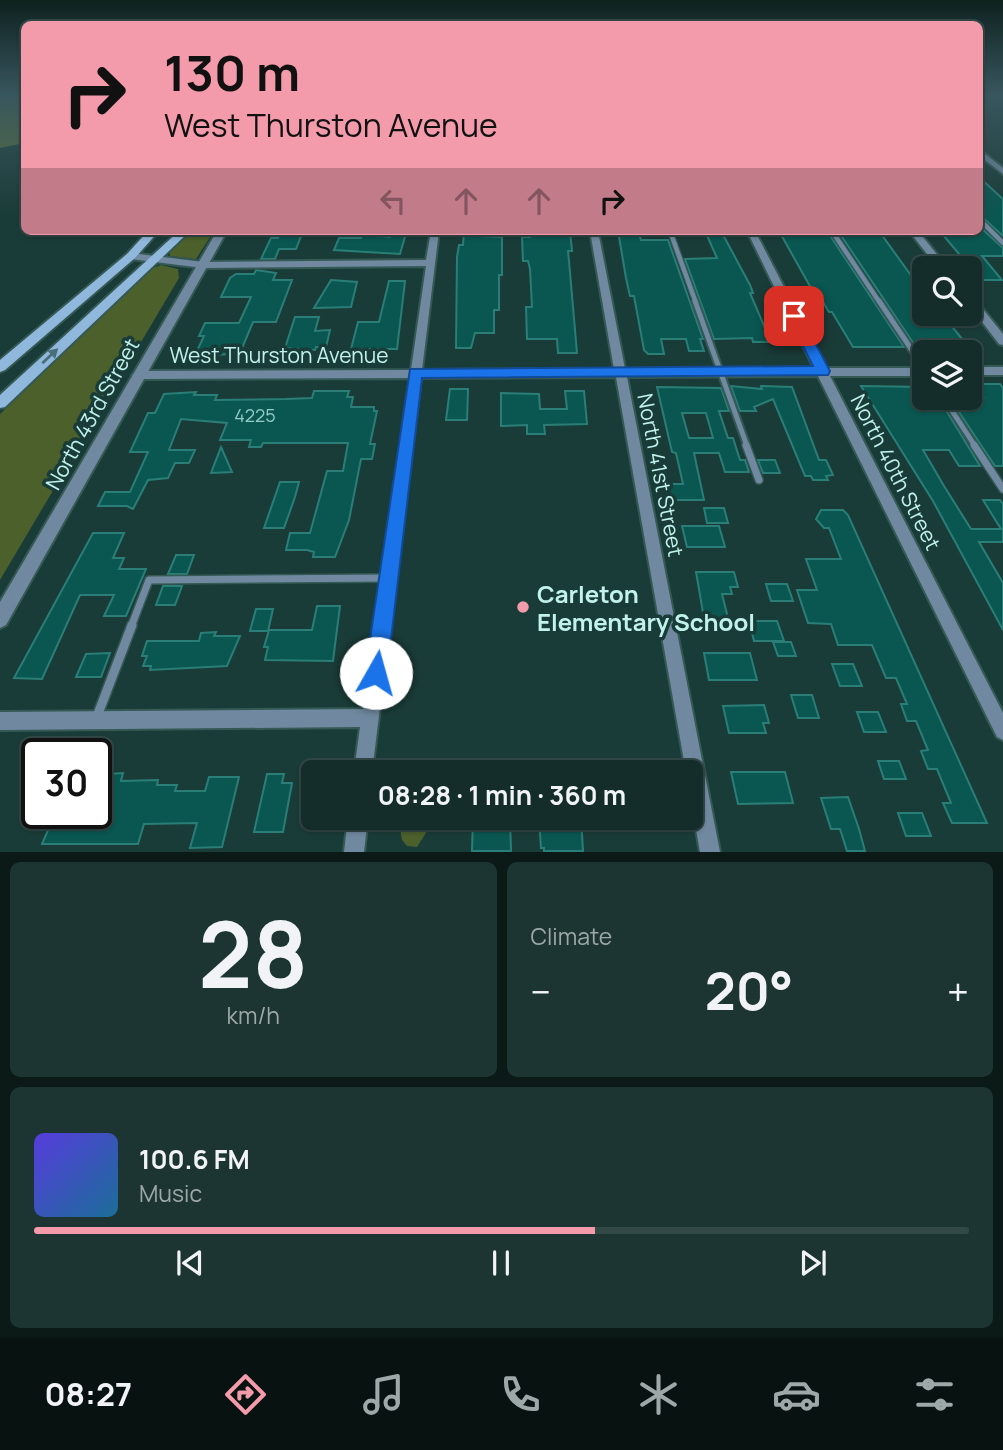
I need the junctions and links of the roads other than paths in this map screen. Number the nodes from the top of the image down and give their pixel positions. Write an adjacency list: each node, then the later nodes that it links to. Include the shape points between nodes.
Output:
1 (983, 155): 2 (street)
2 (1003, 172)
3 (983, 223): 13 (lane)
4 (150, 235): 14 (main road)
5 (181, 235): 16 (main road)
6 (220, 235): 18 (street, North 43rd Street)
7 (434, 235): 17 (street)
8 (595, 235): 29 (street, North 41st Street)
9 (671, 235): 24 (lane)
10 (753, 235): 25 (street, North 40th Street)
11 (835, 235): 21 (lane)
12 (916, 235): 15 (street)
13 (1003, 243)
14 (131, 256): 16 (street); 22 (main road)
15 (933, 256)
16 (156, 258): 18 (street); 31 (main road, one-way to 16)
17 (431, 263): 18 (street); 28 (street)
18 (203, 265): 30 (street, North 43rd Street)
19 (982, 315): 20 (street)
20 (1003, 341)
21 (912, 352)
22 (0, 367)
23 (912, 370): 25 (street, West Thurston Avenue)
24 (718, 371): 25 (street, West Thurston Avenue); 29 (street, West Thurston Avenue); 33 (lane)
25 (822, 371): 40 (street, North 40th Street)
26 (982, 371): 27 (street)
27 (1003, 371)
28 (415, 373): 29 (street, West Thurston Avenue); 30 (street, West Thurston Avenue); 35 (street)
29 (621, 373): 44 (street, North 41st Street)
30 (138, 375): 36 (street, North 43rd Street)
31 (0, 403)
32 (951, 410): 34 (lane)
33 (759, 480)
34 (1003, 489)
35 (388, 578): 37 (street); 38 (lane, via 149,580)
36 (0, 619)
37 (370, 718): 38 (street); 41 (street)
38 (96, 720): 39 (street)
39 (0, 722)
40 (1003, 731)
41 (365, 760)
42 (357, 830): 43 (street)
43 (354, 852)
44 (710, 852)

